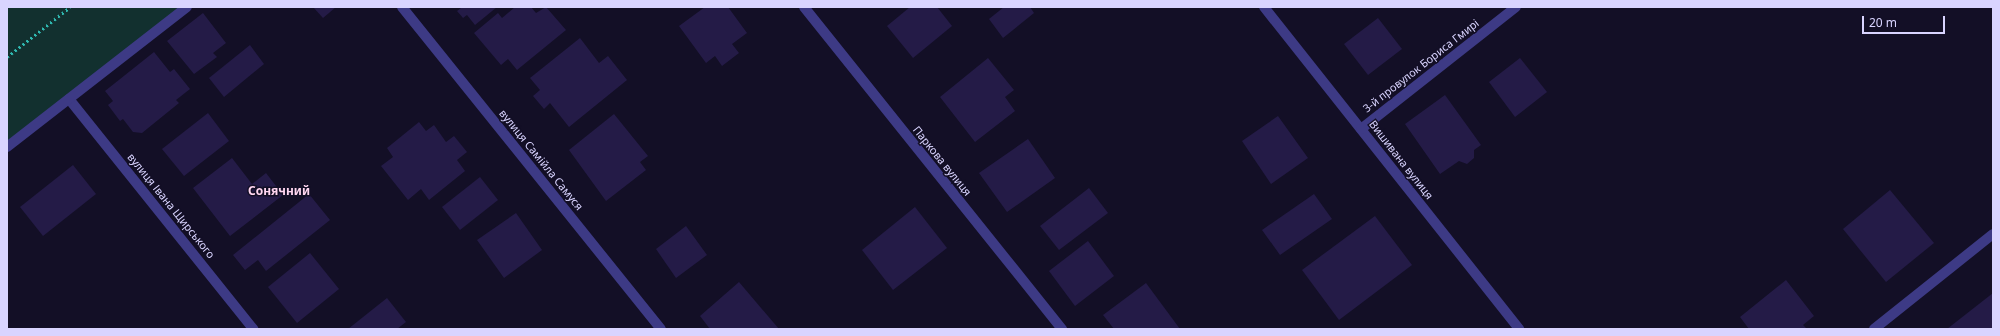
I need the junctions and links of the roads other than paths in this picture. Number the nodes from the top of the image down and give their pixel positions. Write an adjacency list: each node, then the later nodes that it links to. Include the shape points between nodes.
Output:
1 (188, 7): 6 (street)
2 (402, 7): 11 (street, вулиця Самійла Самуся)
3 (804, 7): 12 (street, Паркова вулиця)
4 (1264, 7): 7 (street, Вишивана вулиця)
5 (1516, 7): 7 (street, 3-й провулок Бориса Гмирі)
6 (69, 99): 8 (street); 10 (street, вулиця Івана Щирського)
7 (1361, 129): 13 (street, Вишивана вулиця)
8 (7, 147)
9 (1993, 234): 14 (street)
10 (253, 329)
11 (661, 329)
12 (1062, 329)
13 (1519, 329)
14 (1874, 329)

